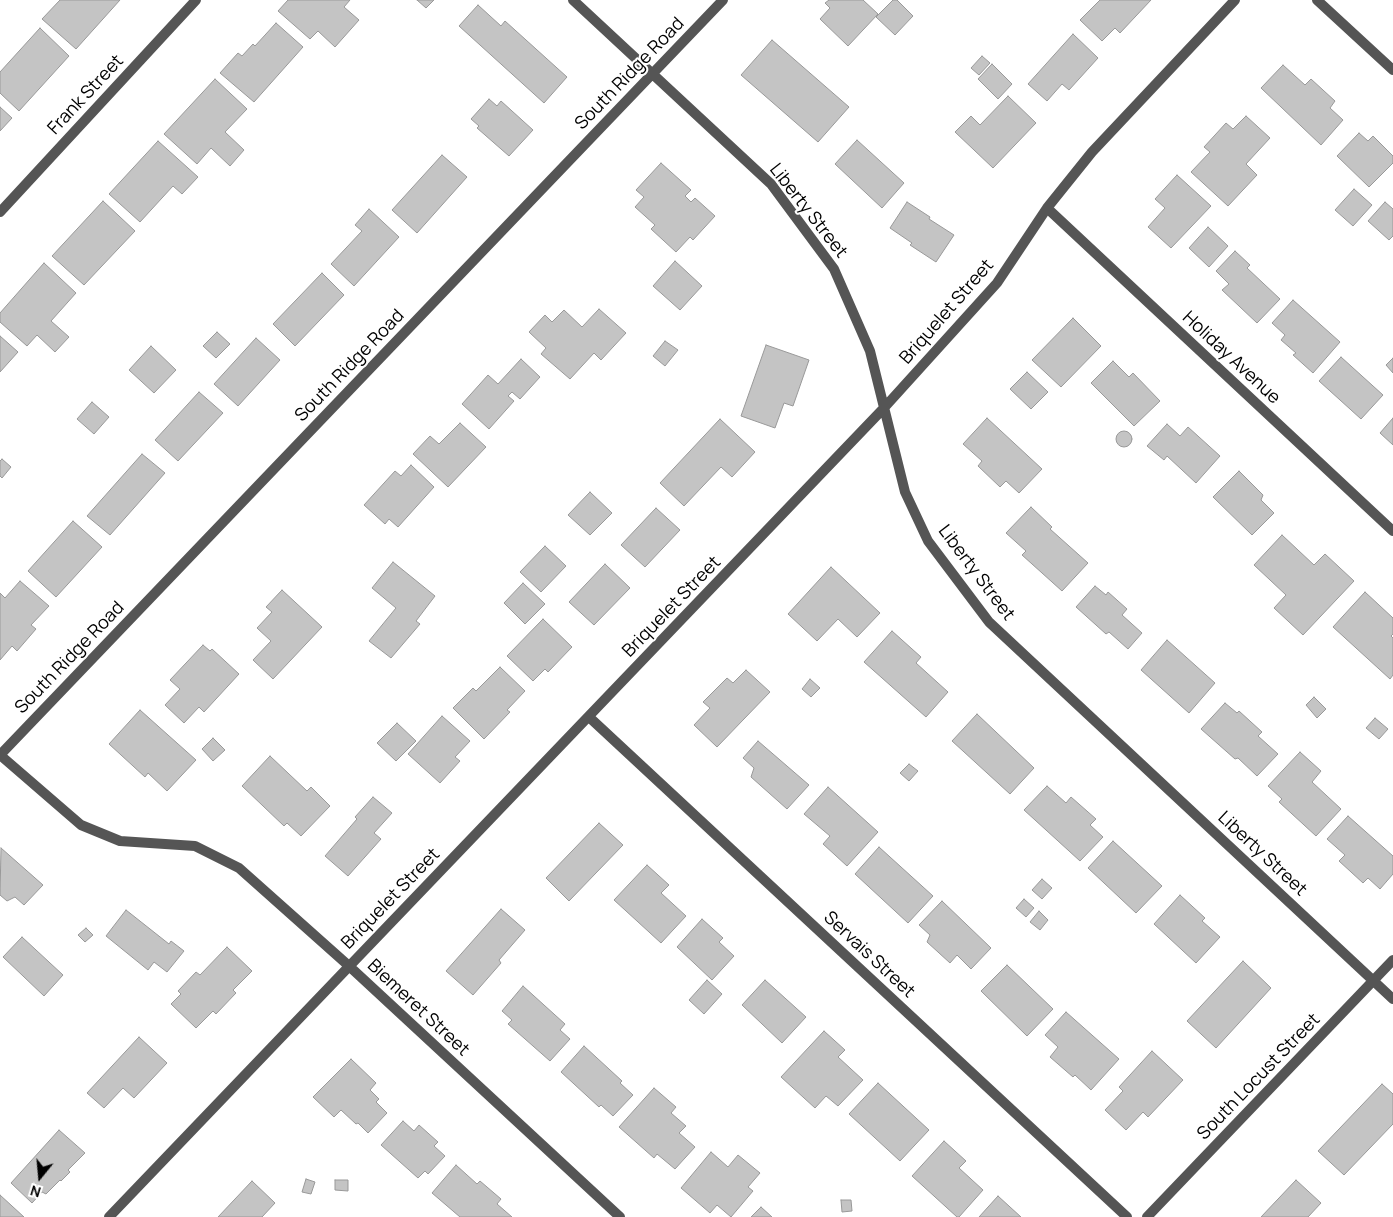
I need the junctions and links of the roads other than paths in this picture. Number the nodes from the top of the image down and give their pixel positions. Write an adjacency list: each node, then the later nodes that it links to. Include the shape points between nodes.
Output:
1 (196, 0): 9 (street, Frank Street)
2 (573, 0): 7 (street, Liberty Street)
3 (723, 0): 7 (street, South Ridge Road)
4 (1235, 0): 8 (street, Briquelet Street, via 1092,152)
5 (1317, 0): 6 (street)
6 (1393, 70)
7 (653, 73): 10 (street, Liberty Street, via 771,184 834,269 870,351); 13 (street, South Ridge Road)
8 (1048, 208): 10 (street, Briquelet Street, via 997,282); 11 (street, Holiday Avenue)
9 (0, 212)
10 (883, 409): 12 (street, Briquelet Street); 16 (street, Liberty Street, via 905,492 928,541 989,622)
11 (1393, 531)
12 (589, 717): 15 (street, Briquelet Street); 20 (street, Servais Street)
13 (0, 755): 15 (street, Biemeret Street, via 81,825 120,841 194,846 239,868)
14 (1393, 960): 16 (street, South Locust Street)
15 (349, 966): 18 (street, Briquelet Street); 19 (street, Biemeret Street)
16 (1374, 981): 17 (street, Liberty Street); 21 (street, South Locust Street)
17 (1393, 999)
18 (109, 1217)
19 (620, 1217)
20 (1127, 1217)
21 (1147, 1217)

